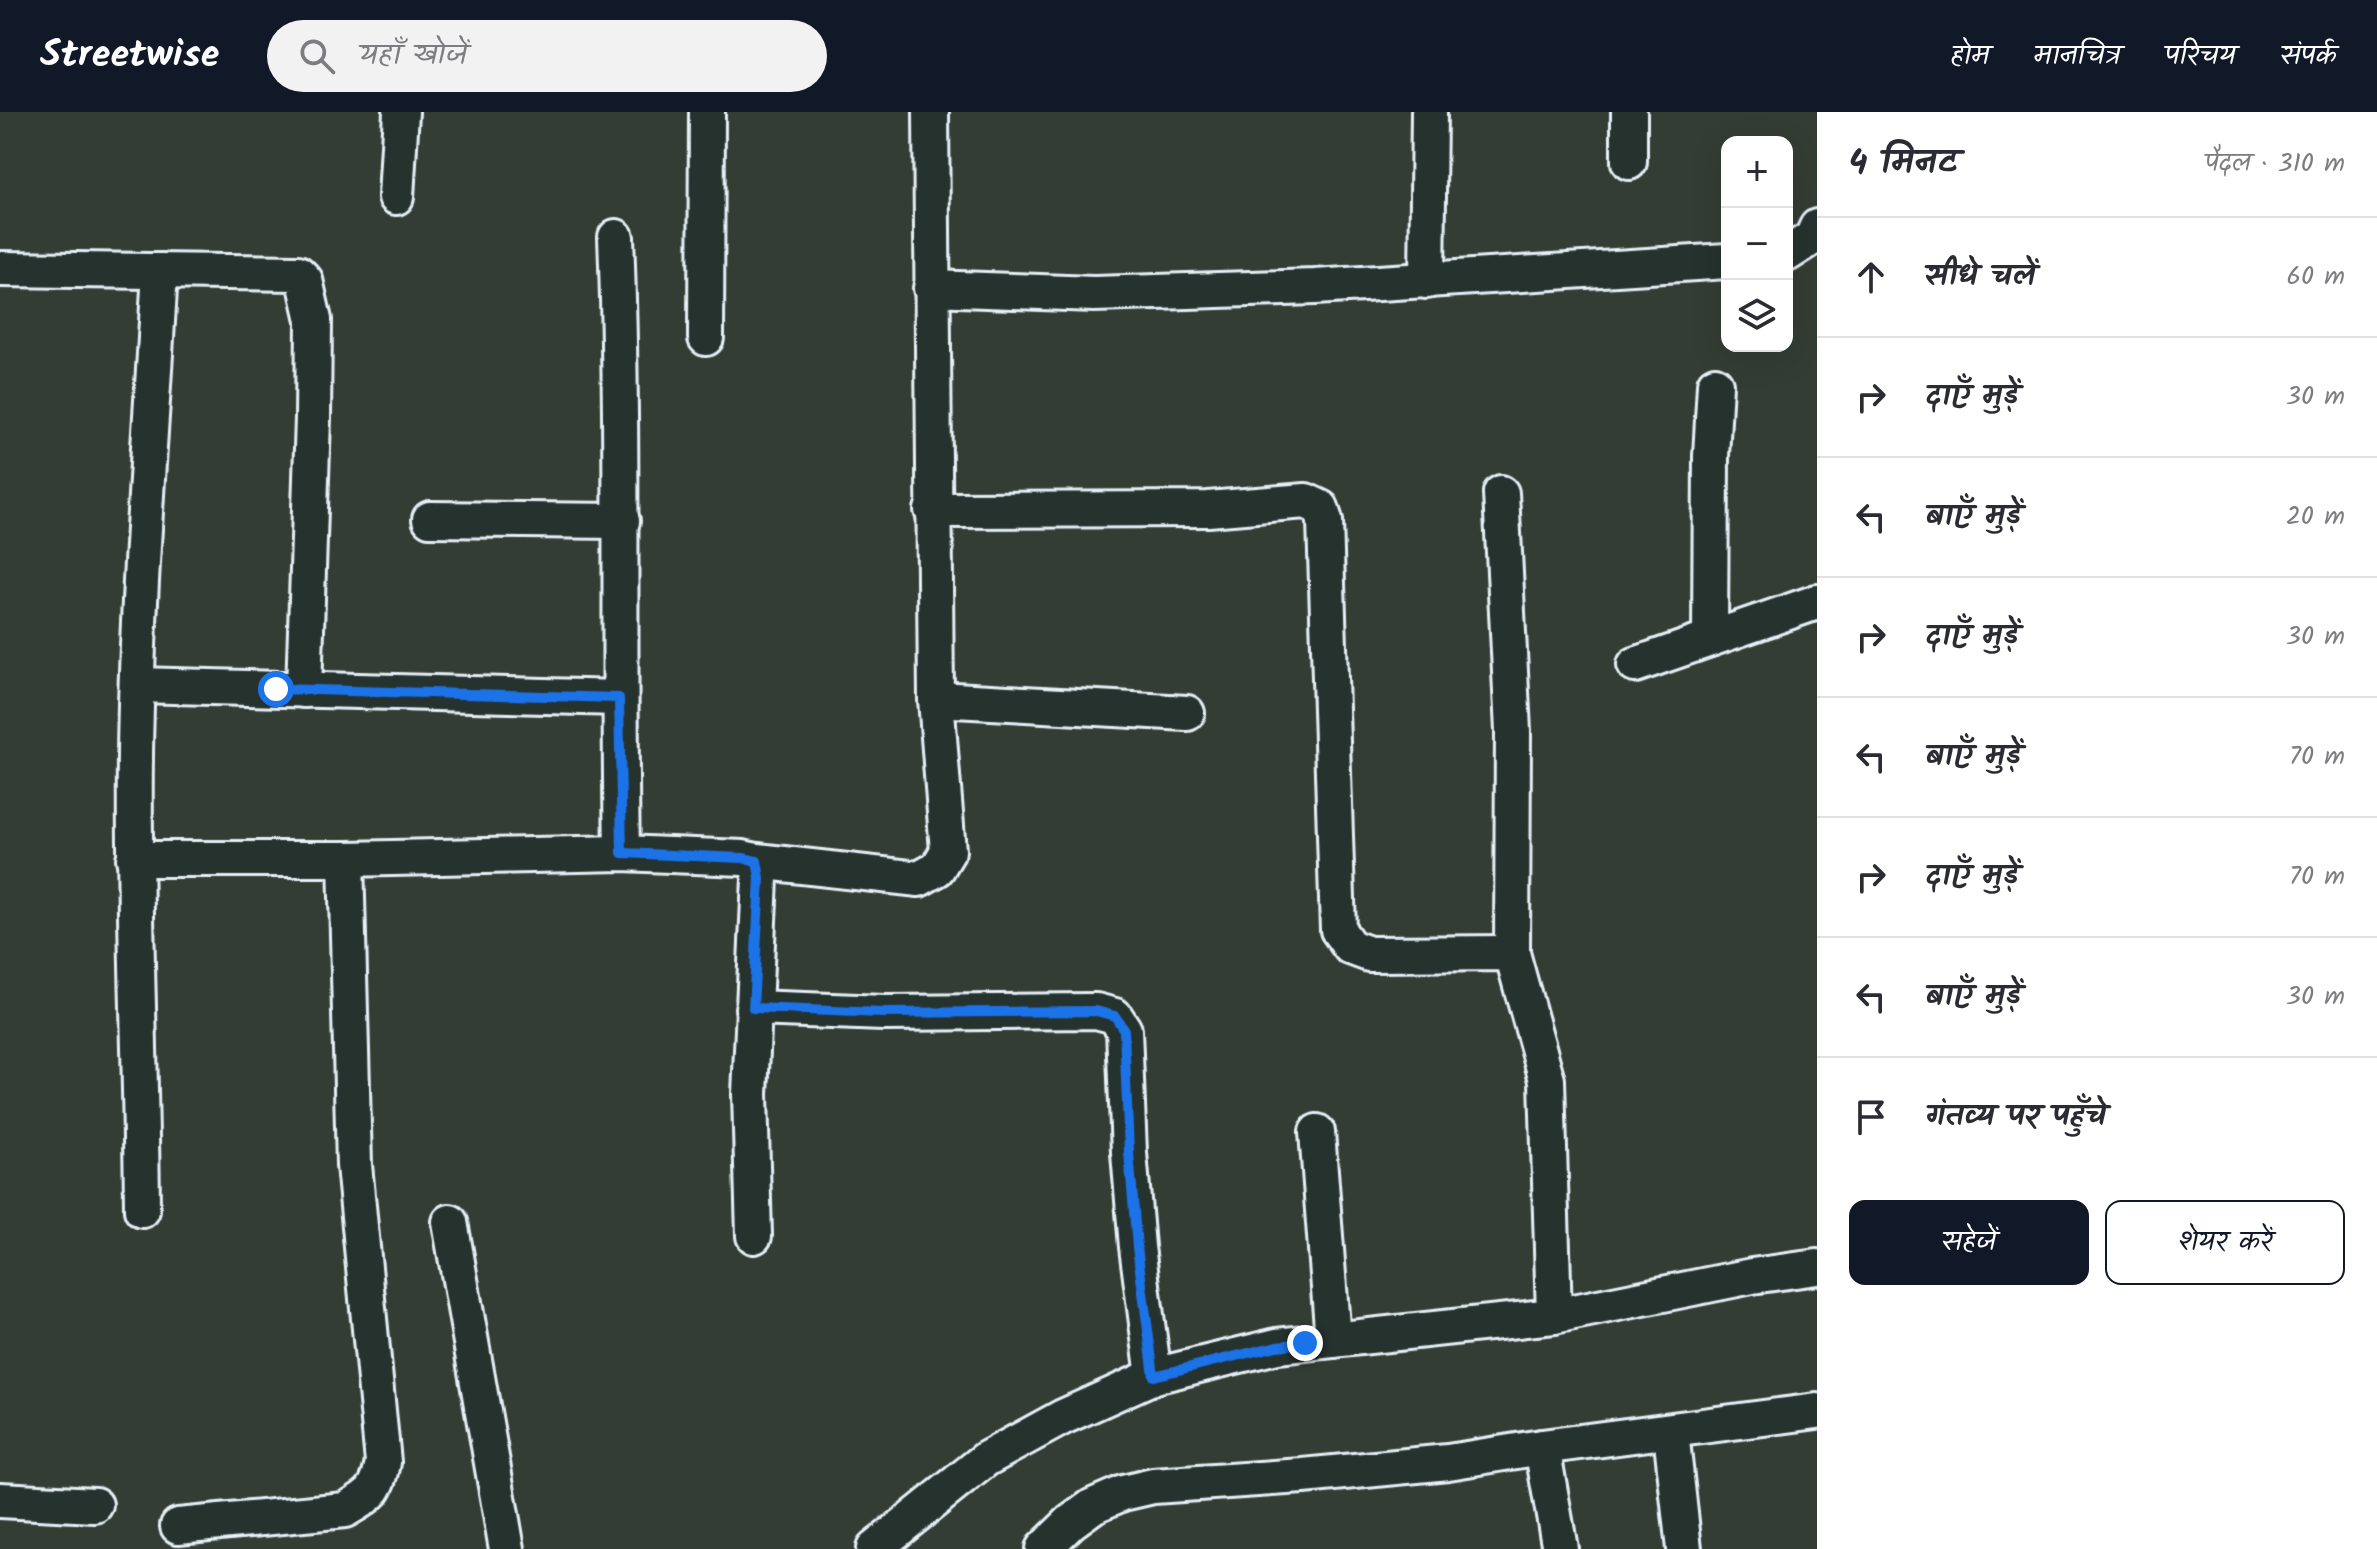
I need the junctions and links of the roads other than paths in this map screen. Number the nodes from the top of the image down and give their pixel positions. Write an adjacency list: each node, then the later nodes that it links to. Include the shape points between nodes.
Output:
1 (401, 112): 7 (street)
2 (707, 112): 16 (street)
3 (931, 112): 15 (street)
4 (1429, 112): 14 (street)
5 (1629, 112): 6 (street)
6 (1629, 162)
7 (396, 197)
8 (1817, 227): 10 (street, via 1812,238)
9 (616, 237): 21 (street)
10 (1793, 250)
11 (1721, 261): 14 (street)
12 (0, 269): 13 (street)
13 (160, 271): 25 (street); 26 (street, via 298,273 305,280 314,320 314,376)
14 (1427, 281): 15 (street, via 1094,294)
15 (931, 288): 19 (street)
16 (706, 338)
17 (1715, 384): 23 (street)
18 (1501, 493): 34 (street, via 1513,731)
19 (932, 510): 28 (street); 34 (street, via 1208,509 1306,501 1321,508 1338,930 1350,947 1369,954)
20 (430, 519): 21 (street)
21 (622, 521): 27 (street)
22 (1817, 602): 23 (street)
23 (1710, 639): 24 (street)
24 (1635, 665)
25 (137, 685): 26 (street); 31 (street)
26 (304, 690): 27 (street)
27 (619, 698): 30 (street)
28 (936, 699): 29 (street); 33 (street, via 948,851 937,869 919,879)
29 (1187, 713)
30 (622, 853): 32 (street); 33 (street)
31 (134, 859): 32 (street); 37 (street)
32 (346, 859): 49 (street, via 354,1165 383,1462 379,1485 345,1510)
33 (757, 861): 35 (street)
34 (1512, 953): 41 (street, via 1547,1080)
35 (753, 1008): 39 (street); 43 (street, via 1096,1011 1115,1016 1124,1030 1137,1247)
36 (1317, 1132): 42 (street)
37 (142, 1210)
38 (450, 1222): 50 (street)
39 (754, 1236)
40 (1817, 1267): 41 (street)
41 (1554, 1316): 42 (street)
42 (1333, 1340): 43 (street, via 1277,1346)
43 (1154, 1376): 51 (street, via 986,1459)
44 (1817, 1411): 45 (street)
45 (1671, 1432): 46 (street); 54 (street)
46 (1542, 1447): 52 (street, via 1419,1465 1153,1486 1093,1506); 53 (street)
47 (0, 1500): 48 (street)
48 (95, 1505)
49 (178, 1526)
50 (507, 1549)
51 (874, 1549)
52 (1043, 1549)
53 (1560, 1549)
54 (1684, 1549)

